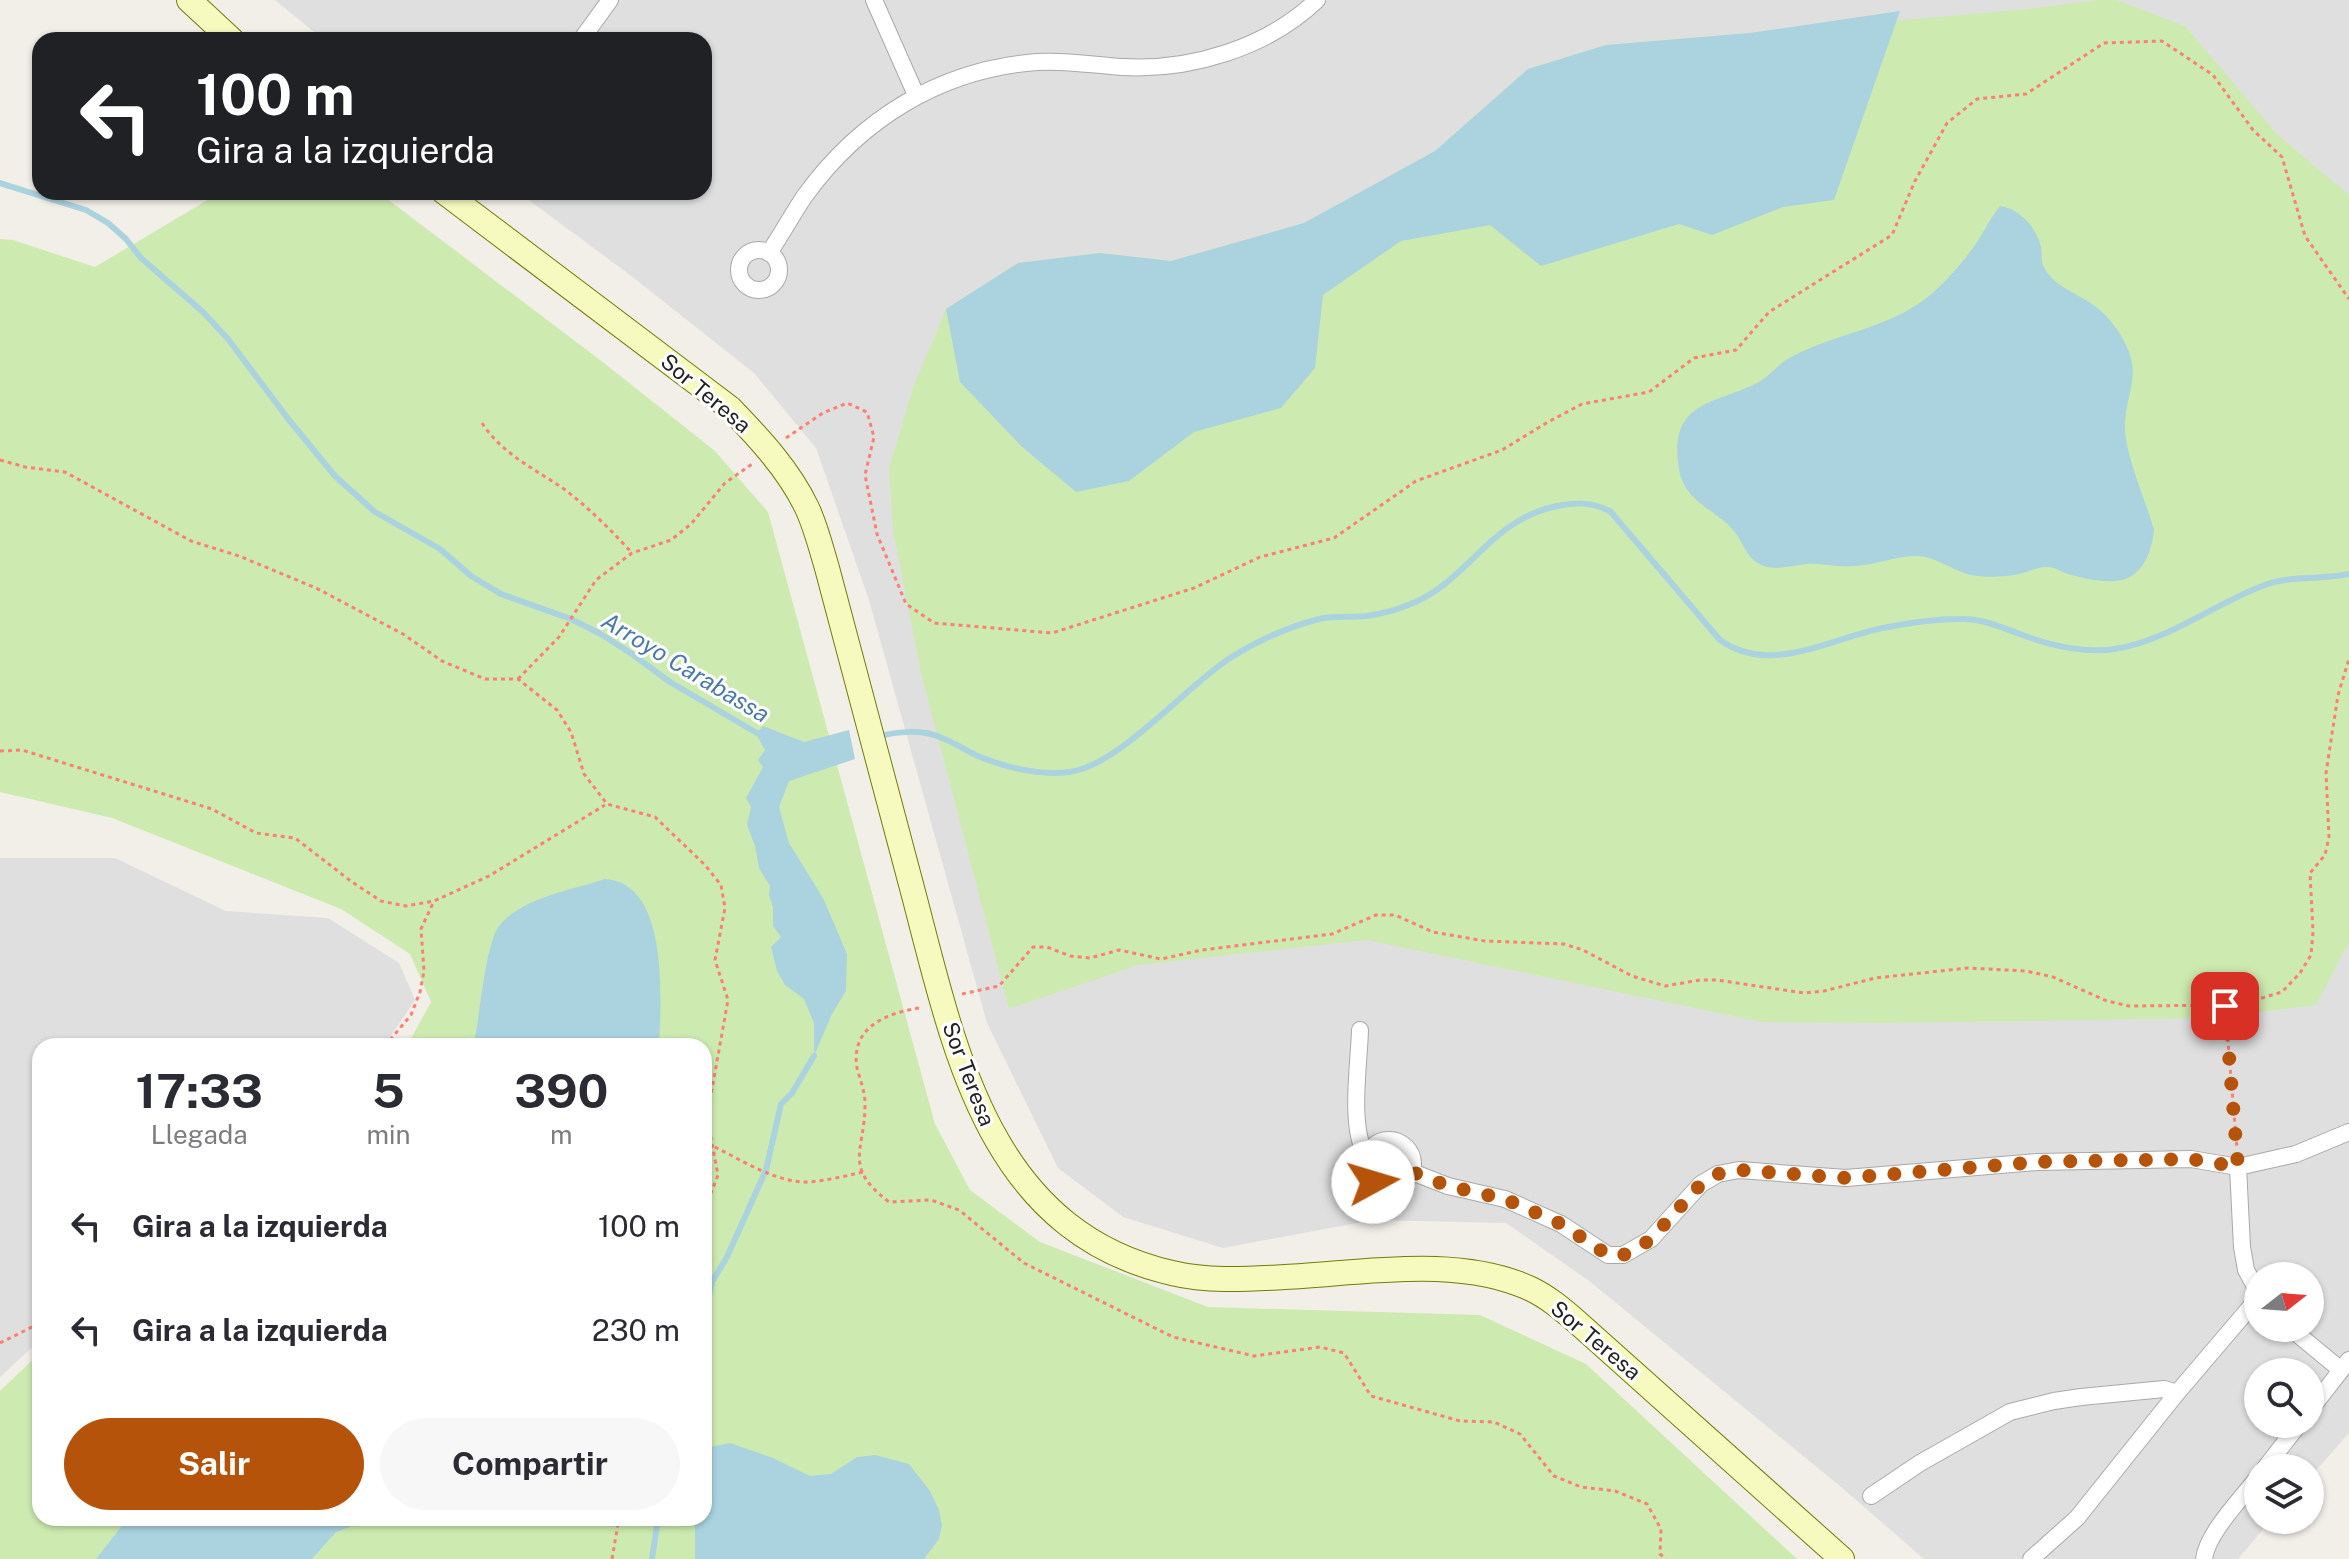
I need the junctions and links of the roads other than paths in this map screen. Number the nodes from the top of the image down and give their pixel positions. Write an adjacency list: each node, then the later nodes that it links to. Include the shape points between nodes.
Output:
1 (189, 0): 6 (street)
2 (209, 0): 7 (street)
3 (610, 0): 8 (street)
4 (874, 0): 9 (street)
5 (1317, 0): 9 (street, via 1265,36 1192,63 1164,68 1015,64)
6 (223, 32)
7 (239, 32)
8 (587, 32)
9 (916, 95): 11 (street, via 830,165)
10 (455, 200): 27 (street, Sor Teresa, via 730,408 793,483 827,568 954,1044 989,1129 1030,1189 1052,1211 1125,1257 1172,1273 1248,1279 1443,1268 1484,1273 1532,1290 1587,1330)
11 (769, 253)
12 (1360, 1030): 14 (street, via 1357,1116)
13 (2349, 1132): 15 (street, via 2296,1154)
14 (1366, 1156): 16 (street, via 1379,1142 1397,1141 1410,1154); 16 (street, via 1367,1174 1381,1187 1399,1186)
15 (2238, 1167): 16 (street, via 2191,1159 2037,1162 1846,1178 1739,1170 1701,1184 1651,1239 1623,1255 1608,1255 1561,1224 1505,1199); 17 (street)
16 (1412, 1172)
17 (2245, 1262)
18 (2244, 1314): 22 (street)
19 (2311, 1342): 20 (street)
20 (2345, 1365): 21 (street)
21 (2324, 1392)
22 (2177, 1393): 26 (street, via 2164,1389 2081,1397 2010,1412); 28 (street, via 2077,1518)
23 (2288, 1438): 24 (street)
24 (2276, 1454)
25 (2244, 1495): 29 (street, via 2218,1529)
26 (1871, 1496)
27 (1842, 1559)
28 (2031, 1559)
29 (2204, 1559)

